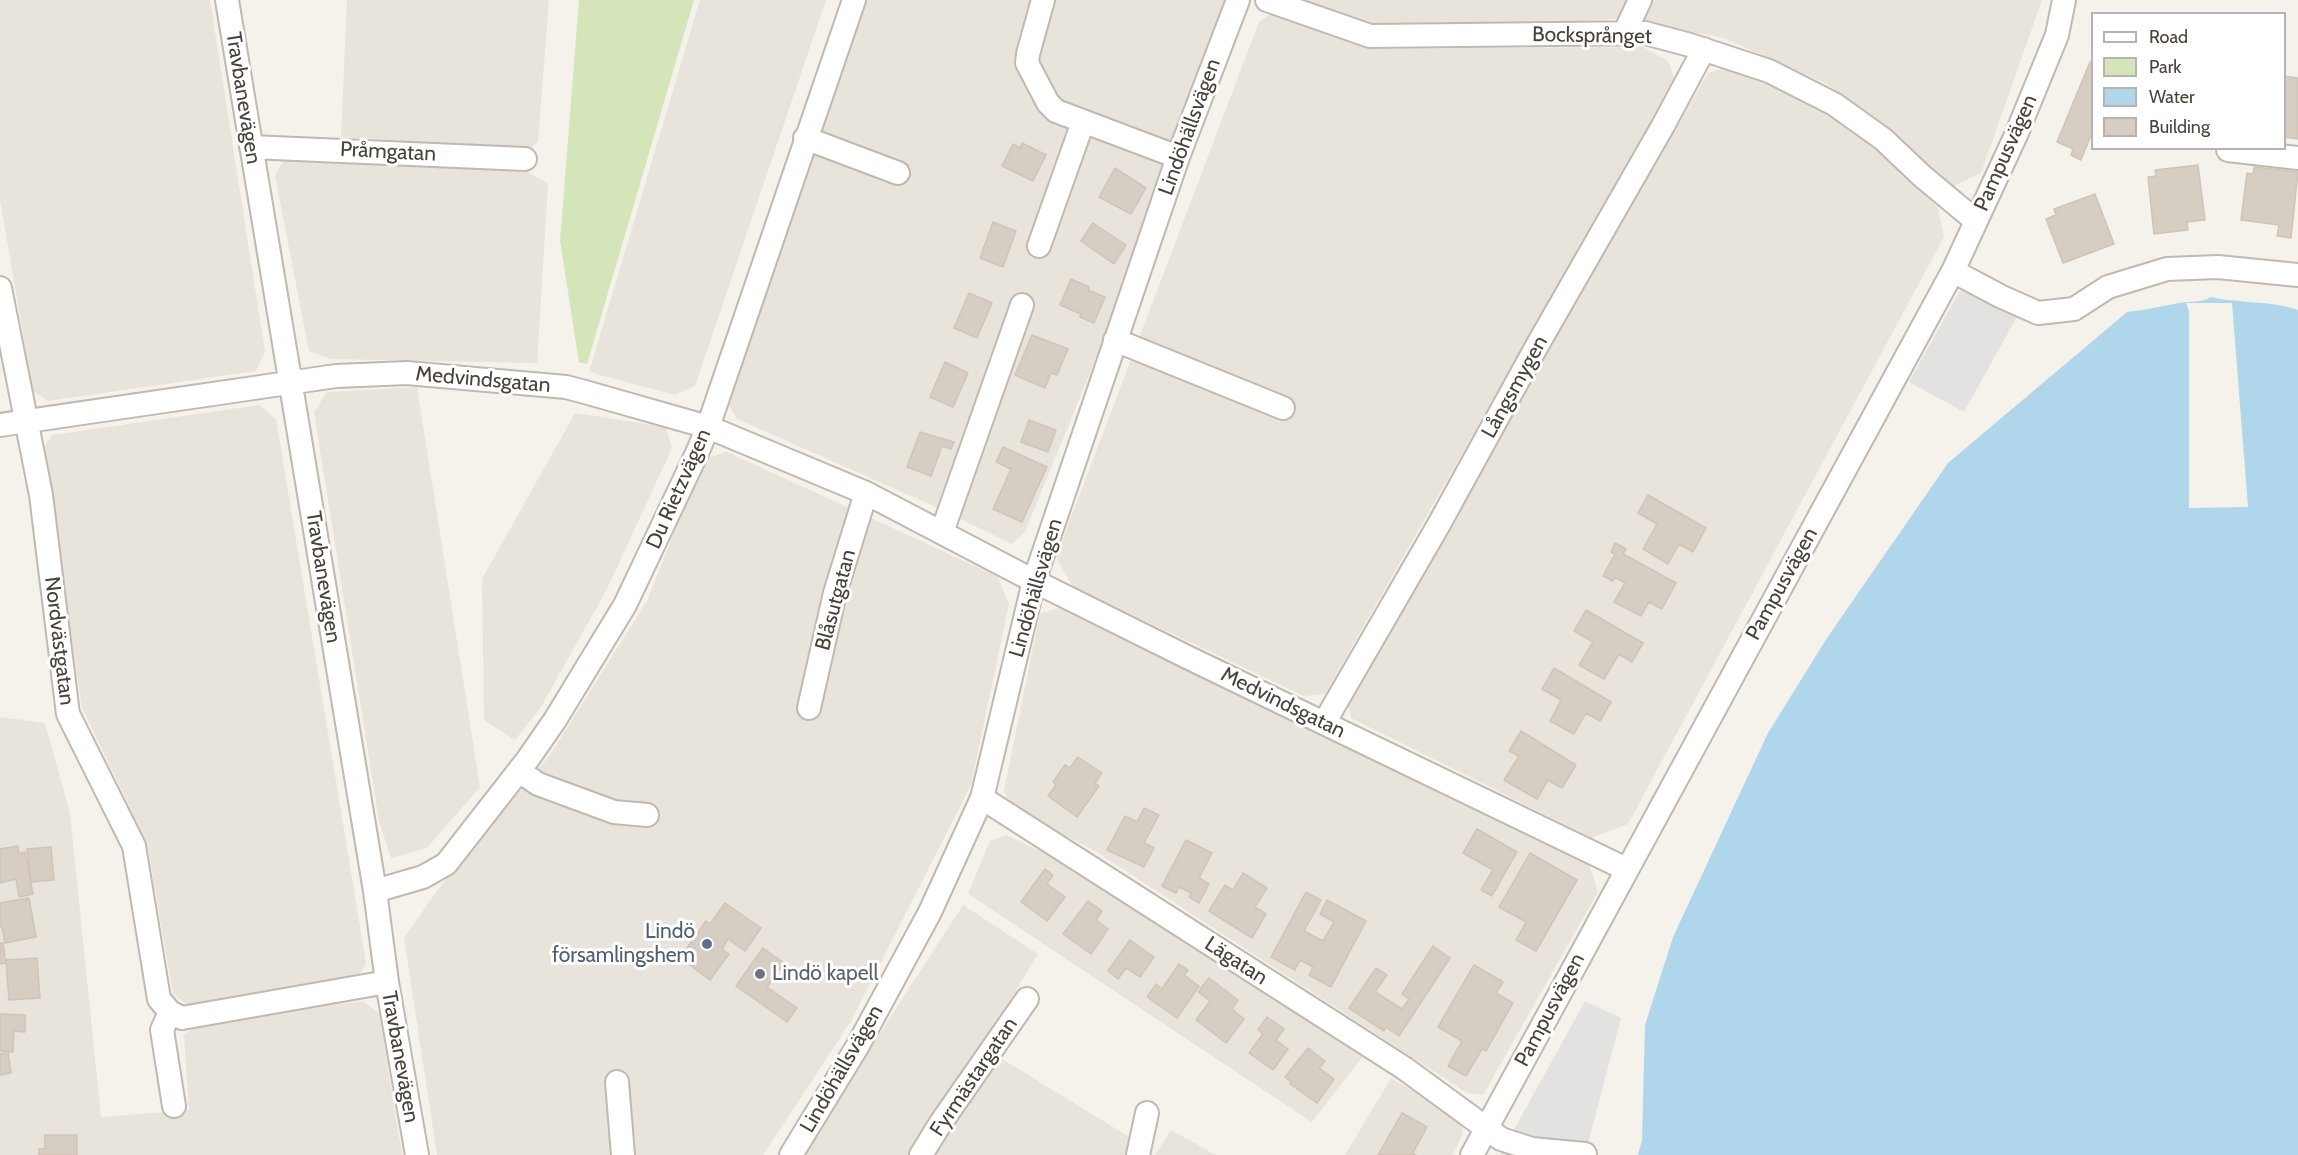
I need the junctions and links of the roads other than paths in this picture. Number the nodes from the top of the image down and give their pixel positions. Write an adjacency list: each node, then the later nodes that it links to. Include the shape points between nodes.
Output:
1 (227, 0): 12 (street, Travbanevägen)
2 (854, 0): 11 (street, Du Rietzvägen)
3 (1043, 0): 10 (street, via 1027,63 1048,103 1056,111)
4 (1238, 0): 14 (street, Lindöhällsvägen)
5 (1267, 0): 8 (street, Bocksprånget, via 1370,36)
6 (1640, 0): 8 (street)
7 (2064, 0): 18 (street, Pampusvägen, via 2057,35)
8 (1624, 33): 9 (street, Bocksprånget, via 1645,33)
9 (1704, 49): 18 (street, Bocksprånget, via 1769,70 1834,104 1883,139); 34 (street, Långsmygen, via 1438,526)
10 (1083, 122): 14 (street); 19 (street)
11 (805, 138): 17 (street); 29 (street, Du Rietzvägen)
12 (251, 147): 16 (street, Pråmgatan); 25 (street, Travbanevägen)
13 (2228, 150): 15 (street)
14 (1178, 157): 24 (street, Lindöhällsvägen)
15 (2298, 158)
16 (525, 159)
17 (898, 173)
18 (1976, 221): 20 (street, Pampusvägen)
19 (1039, 246)
20 (1953, 271): 21 (street, via 2038,313 2074,309 2108,287 2167,269 2218,267); 38 (street, Pampusvägen)
21 (2298, 275)
22 (0, 288): 27 (street, Nordvästgatan)
23 (1022, 305): 31 (street)
24 (1115, 340): 26 (street); 32 (street, Lindöhällsvägen)
25 (291, 381): 27 (street, Medvindsgatan); 29 (street, Medvindsgatan, via 407,373 566,387); 39 (street, Travbanevägen)
26 (1283, 408)
27 (28, 422): 28 (street, Medvindsgatan); 42 (street, Nordvästgatan, via 68,714 134,846 159,999)
28 (0, 425)
29 (708, 427): 30 (street, Medvindsgatan); 35 (street, Du Rietzvägen, via 625,605)
30 (866, 493): 31 (street, Medvindsgatan); 33 (street, Blåsutgatan, via 835,593)
31 (942, 532): 32 (street, Medvindsgatan)
32 (1034, 581): 34 (street, Medvindsgatan); 36 (street, Lindöhällsvägen)
33 (809, 708)
34 (1323, 723): 38 (street, Medvindsgatan)
35 (519, 771): 37 (street, via 538,784 614,812); 39 (street, Du Rietzvägen, via 446,864 423,877)
36 (982, 798): 46 (street, Lägatan, via 1404,1068); 50 (street, Lindöhällsvägen, via 930,912 857,1047)
37 (647, 815)
38 (1626, 869): 46 (street, Pampusvägen)
39 (375, 891): 40 (street, Travbanevägen)
40 (387, 982): 42 (street, via 182,1018); 48 (street, Travbanevägen)
41 (1027, 999): 51 (street, Fyrmästargatan)
42 (170, 1012): 44 (street, via 162,1030)
43 (617, 1082): 49 (street)
44 (174, 1106)
45 (1147, 1113): 52 (street)
46 (1486, 1128): 47 (street, Lägatan, via 1501,1139 1533,1149); 53 (street, Pampusvägen)
47 (1585, 1154)
48 (417, 1155)
49 (623, 1155)
50 (791, 1155)
51 (921, 1155)
52 (1138, 1155)
53 (1472, 1155)

